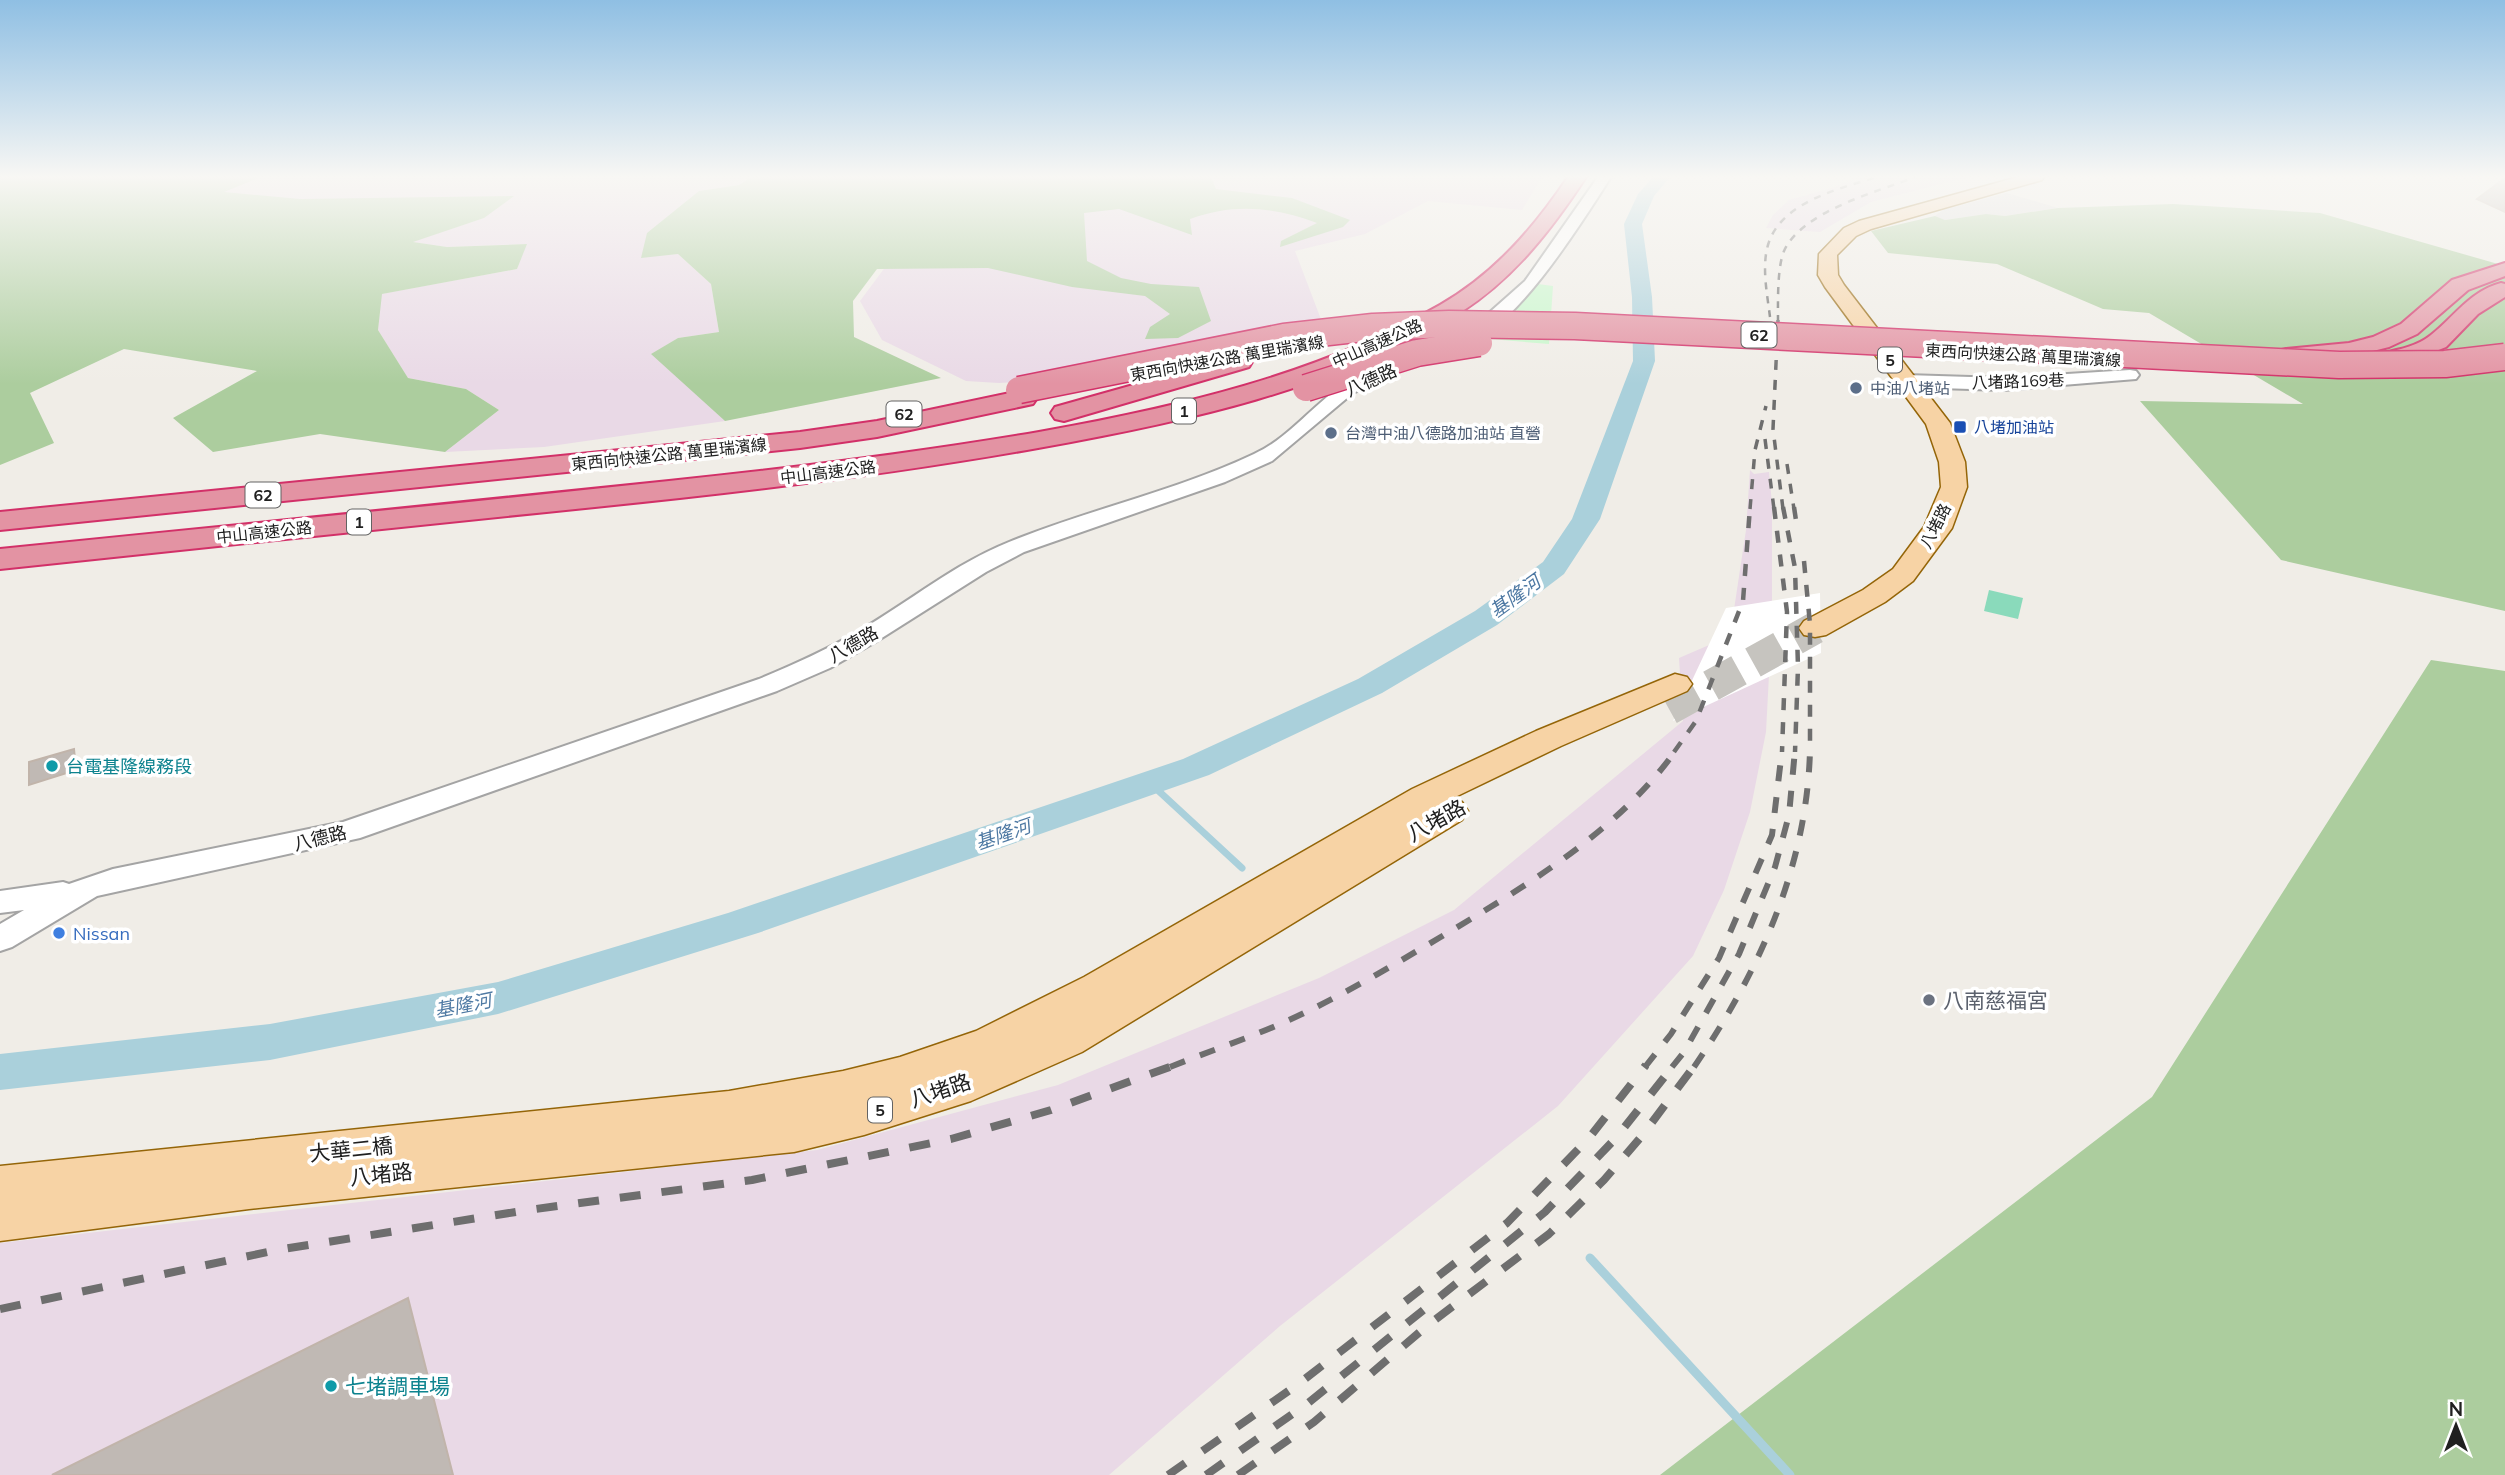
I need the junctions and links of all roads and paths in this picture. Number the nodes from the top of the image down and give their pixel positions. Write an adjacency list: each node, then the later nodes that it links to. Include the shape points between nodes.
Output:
1 (1503, 246): 17 (highway, 中山高速公路 / 1, via 1435,303 1362,338 1227,387 967,441)
2 (1525, 246): 18 (highway, 中山高速公路 / 1, via 1495,278 1426,322 1310,372 1216,403 1123,425 878,466)
3 (1559, 246): 23 (street, 八德路, via 1527,289 1496,316 1451,344 1346,389 1280,447 1240,470 1016,547 821,662 768,685 349,831)
4 (1822, 246): 14 (main road, 八堵路 / 5, via 1815,252 1815,274 1821,287 1922,422 1936,484 1919,523 1885,568 1814,620 1874,596 1903,575 1938,528 1954,487 1952,462 1938,422)
5 (1836, 246): 14 (main road, 八堵路 / 5, via 1828,254 1828,275)
6 (2505, 269): 9 (highway, bridge, via 2460,285 2409,329 2381,342 2320,354)
7 (2505, 279): 12 (highway, via 2462,299 2423,335 2397,348 2318,361)
8 (2505, 289): 12 (highway, via 2470,309 2438,342 2411,354 2314,368)
9 (1977, 347): 10 (highway, 東西向快速公路 萬里瑞濱線 / 62, bridge, via 2380,366); 15 (highway, 東西向快速公路 萬里瑞濱線 / 62, bridge, via 1575,326 1408,325 1278,339)
10 (2505, 357)
11 (2505, 365): 15 (highway, 東西向快速公路 萬里瑞濱線 / 62, via 2441,372 2347,372 1563,331 1441,331 1303,343)
12 (2233, 366): 17 (highway, bridge, via 1496,326 1408,327 1315,337 1027,422); 18 (highway, bridge, via 1566,335 1509,338 1417,353 1226,414 1151,432 1028,454 767,485)
13 (2130, 375): 14 (street, 八堵路169巷, via 2003,384)
14 (1906, 381)
15 (1022, 394): 16 (highway, 東西向快速公路 萬里瑞濱線 / 62, via 923,420)
16 (521, 464): 19 (highway, 東西向快速公路 萬里瑞濱線 / 62); 20 (highway, 東西向快速公路 萬里瑞濱線 / 62)
17 (681, 477): 21 (highway, 中山高速公路 / 1)
18 (719, 485): 22 (highway, 中山高速公路 / 1)
19 (0, 510)
20 (0, 521)
21 (0, 547)
22 (0, 559)
23 (86, 888): 24 (street); 25 (street, 八德路)
24 (0, 902)
25 (0, 939)
26 (701, 1114): 27 (main road, 大華二橋 / 5); 28 (main road, 八堵路 / 5, via 854,1088 955,1058 1039,1021 1457,781 1565,730 1672,696 1439,816 1066,1040 954,1088 794,1132 249,1187)
27 (0, 1188)
28 (0, 1219)

